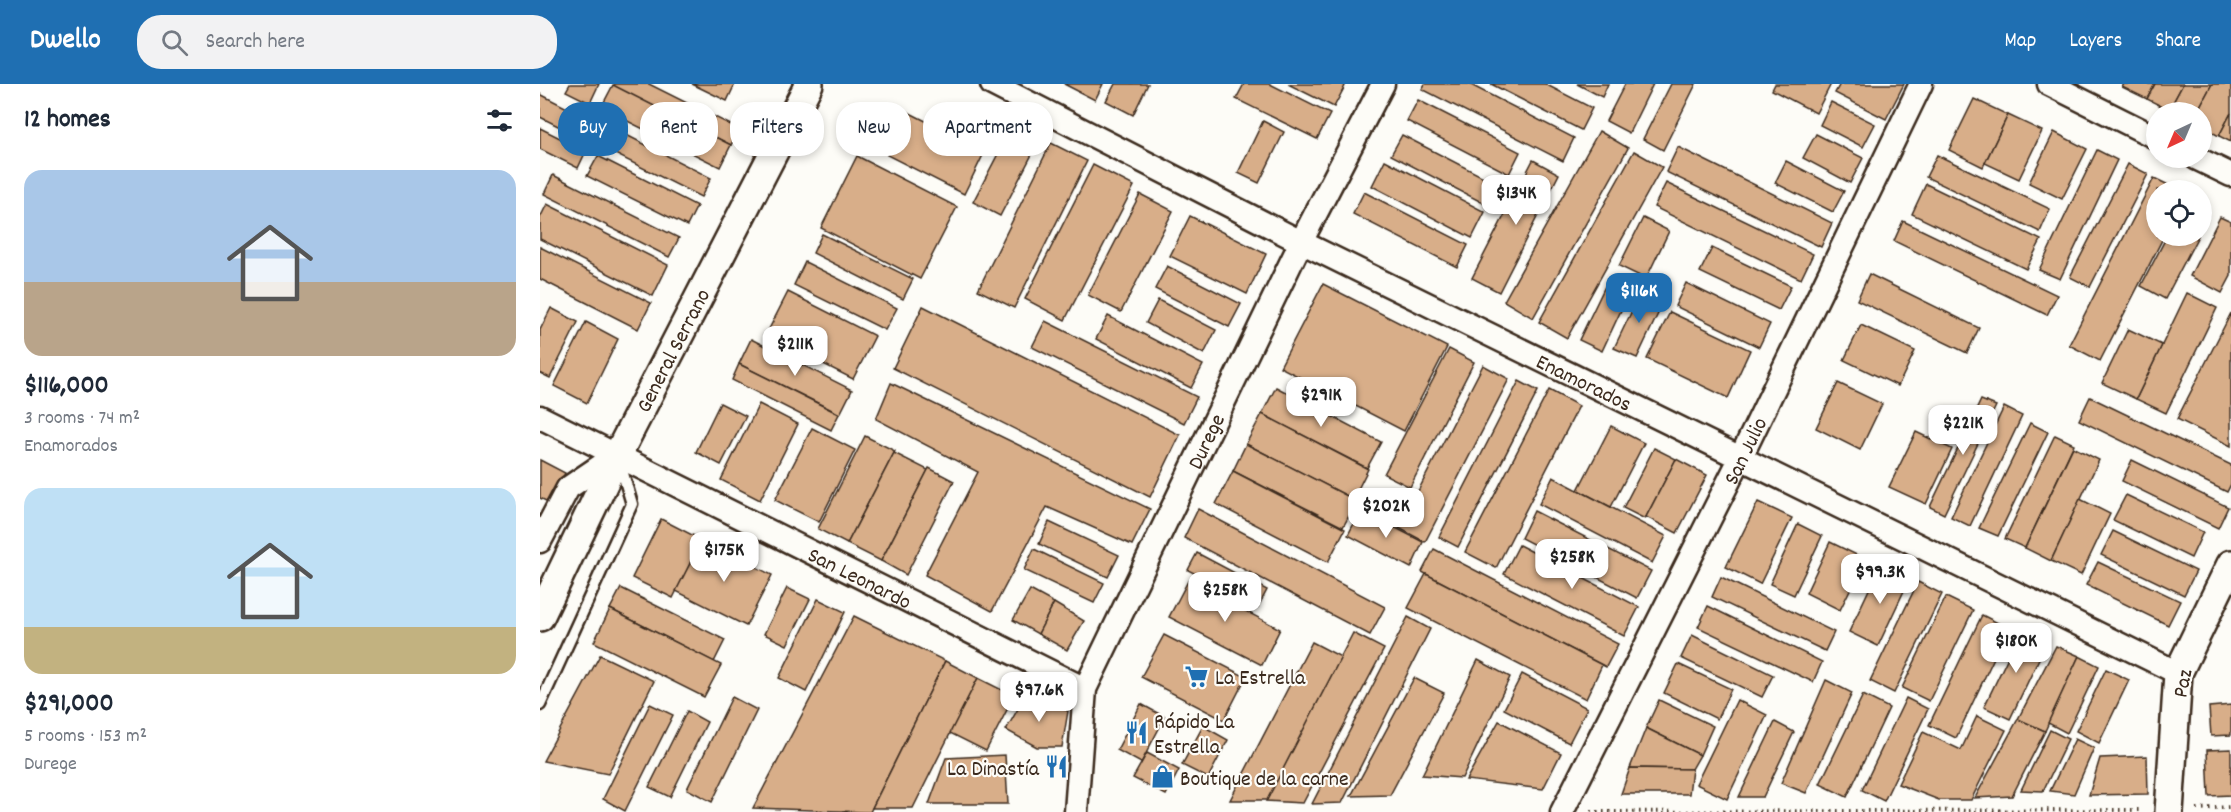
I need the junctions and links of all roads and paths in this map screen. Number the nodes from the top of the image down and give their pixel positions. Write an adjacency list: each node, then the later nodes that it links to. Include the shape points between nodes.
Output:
1 (809, 84): 11 (street, General Serrano)
2 (992, 84): 9 (street, Enamorados)
3 (1383, 84): 9 (street, Durege)
4 (1920, 84): 12 (street, San Julio)
5 (2049, 84): 6 (street)
6 (2146, 132)
7 (2212, 166): 8 (street)
8 (2231, 175)
9 (1300, 242): 12 (street, Enamorados); 17 (street, Durege)
10 (540, 417): 11 (street, San Leonardo)
11 (618, 454): 13 (street, via 568,488); 15 (street, General Serrano); 17 (street, San Leonardo); 18 (lane, via 632,504)
12 (1740, 459): 16 (street, Enamorados); 22 (street, San Julio)
13 (540, 542)
14 (2231, 564): 16 (street, Paz)
15 (540, 617)
16 (2178, 674): 20 (street, Paz)
17 (1085, 689): 21 (street, Durege)
18 (540, 705)
19 (2231, 807): 20 (path)
20 (2169, 811): 23 (path)
21 (1076, 812)
22 (1562, 812)
23 (1587, 812)

